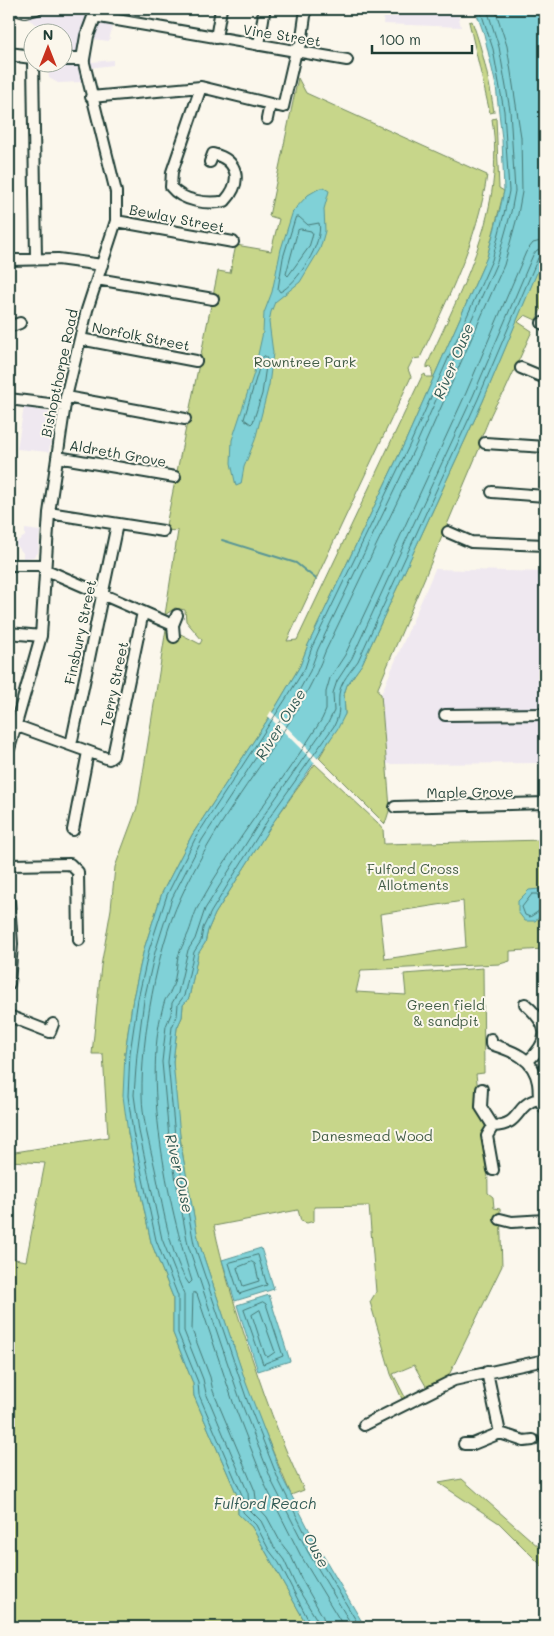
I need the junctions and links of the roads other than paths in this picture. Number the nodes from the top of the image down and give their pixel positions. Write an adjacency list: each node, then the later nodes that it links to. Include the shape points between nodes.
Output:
1 (14, 9): 2 (street, via 25,12)
2 (37, 9)
3 (221, 9): 7 (street)
4 (96, 12): 7 (street, Vine Street); 13 (main road, Bishopthorpe Road)
5 (264, 13): 8 (street)
6 (305, 16): 9 (street)
7 (216, 38): 8 (street, Vine Street)
8 (259, 45): 9 (street, Vine Street)
9 (300, 49): 14 (street, Vine Street); 18 (street, via 283,107)
10 (9, 54): 11 (main road)
11 (22, 56)
12 (72, 58): 13 (main road)
13 (83, 59): 17 (street, Bishopthorpe Road)
14 (346, 60)
15 (33, 72): 23 (street)
16 (201, 87): 17 (street); 18 (street); 20 (street, via 172,172 171,187 183,197 216,203 225,201 234,187 234,166 230,160 213,154)
17 (91, 97): 21 (street, Bishopthorpe Road, via 116,192)
18 (270, 104): 19 (street)
19 (267, 119)
20 (210, 162)
21 (116, 221): 22 (street, Bewlay Street); 25 (street, Bishopthorpe Road)
22 (233, 242)
23 (36, 258): 24 (street); 25 (street)
24 (9, 260)
25 (102, 264): 26 (street, Bishopthorpe Road)
26 (97, 279): 27 (street); 30 (street, Bishopthorpe Road)
27 (213, 298)
28 (20, 323): 29 (street)
29 (9, 327)
30 (80, 339): 31 (street, Norfolk Street); 35 (street, Bishopthorpe Road)
31 (196, 360)
32 (521, 368): 33 (street)
33 (545, 378)
34 (9, 399): 35 (street)
35 (66, 402): 36 (street); 39 (street, Bishopthorpe Road)
36 (185, 419)
37 (485, 442): 38 (street)
38 (545, 447)
39 (57, 457): 40 (street, Aldreth Grove); 43 (street, Bishopthorpe Road)
40 (174, 477)
41 (492, 492): 42 (street)
42 (545, 496)
43 (49, 513): 44 (street); 49 (street, Bishopthorpe Road)
44 (117, 524): 45 (street); 50 (street, Finsbury Street)
45 (163, 531)
46 (448, 532): 47 (street, via 471,542)
47 (545, 545)
48 (9, 565): 49 (street)
49 (45, 567): 50 (street); 53 (street, Bishopthorpe Road)
50 (102, 594): 51 (street); 60 (street, Finsbury Street)
51 (143, 612): 54 (street, via 175,620); 62 (street, Terry Street, via 113,756 109,759)
52 (9, 632): 53 (street)
53 (41, 636): 55 (street, Bishopthorpe Road)
54 (174, 637)
55 (21, 706): 56 (street); 59 (street, Bishopthorpe Road)
56 (9, 712)
57 (545, 714): 58 (street)
58 (445, 715)
59 (12, 725): 60 (street); 61 (street, Bishopthorpe Road)
60 (71, 745): 62 (street)
61 (9, 749)
62 (88, 752): 65 (street)
63 (545, 803): 64 (street, Maple Grove)
64 (395, 807)
65 (73, 830)
66 (9, 865): 68 (street, via 70,864 78,872)
67 (9, 902): 69 (street, via 12,944)
68 (79, 940)
69 (9, 984)
70 (525, 1004): 74 (street, via 542,1021)
71 (9, 1016): 72 (street)
72 (51, 1032)
73 (491, 1039): 75 (street, via 492,1044)
74 (544, 1045): 75 (street)
75 (528, 1061): 77 (street, via 538,1083)
76 (482, 1089): 79 (street, via 481,1108)
77 (538, 1099): 78 (street); 79 (street, via 522,1108 506,1126)
78 (545, 1108)
79 (493, 1126): 80 (street, via 487,1136)
80 (493, 1170)
81 (500, 1219): 82 (street, via 512,1222)
82 (545, 1220)
83 (545, 1360): 84 (street)
84 (487, 1372): 85 (street, via 454,1380); 86 (street)
85 (364, 1426)
86 (500, 1433): 87 (street, via 524,1441); 88 (street, via 473,1444)
87 (533, 1440)
88 (464, 1444)

